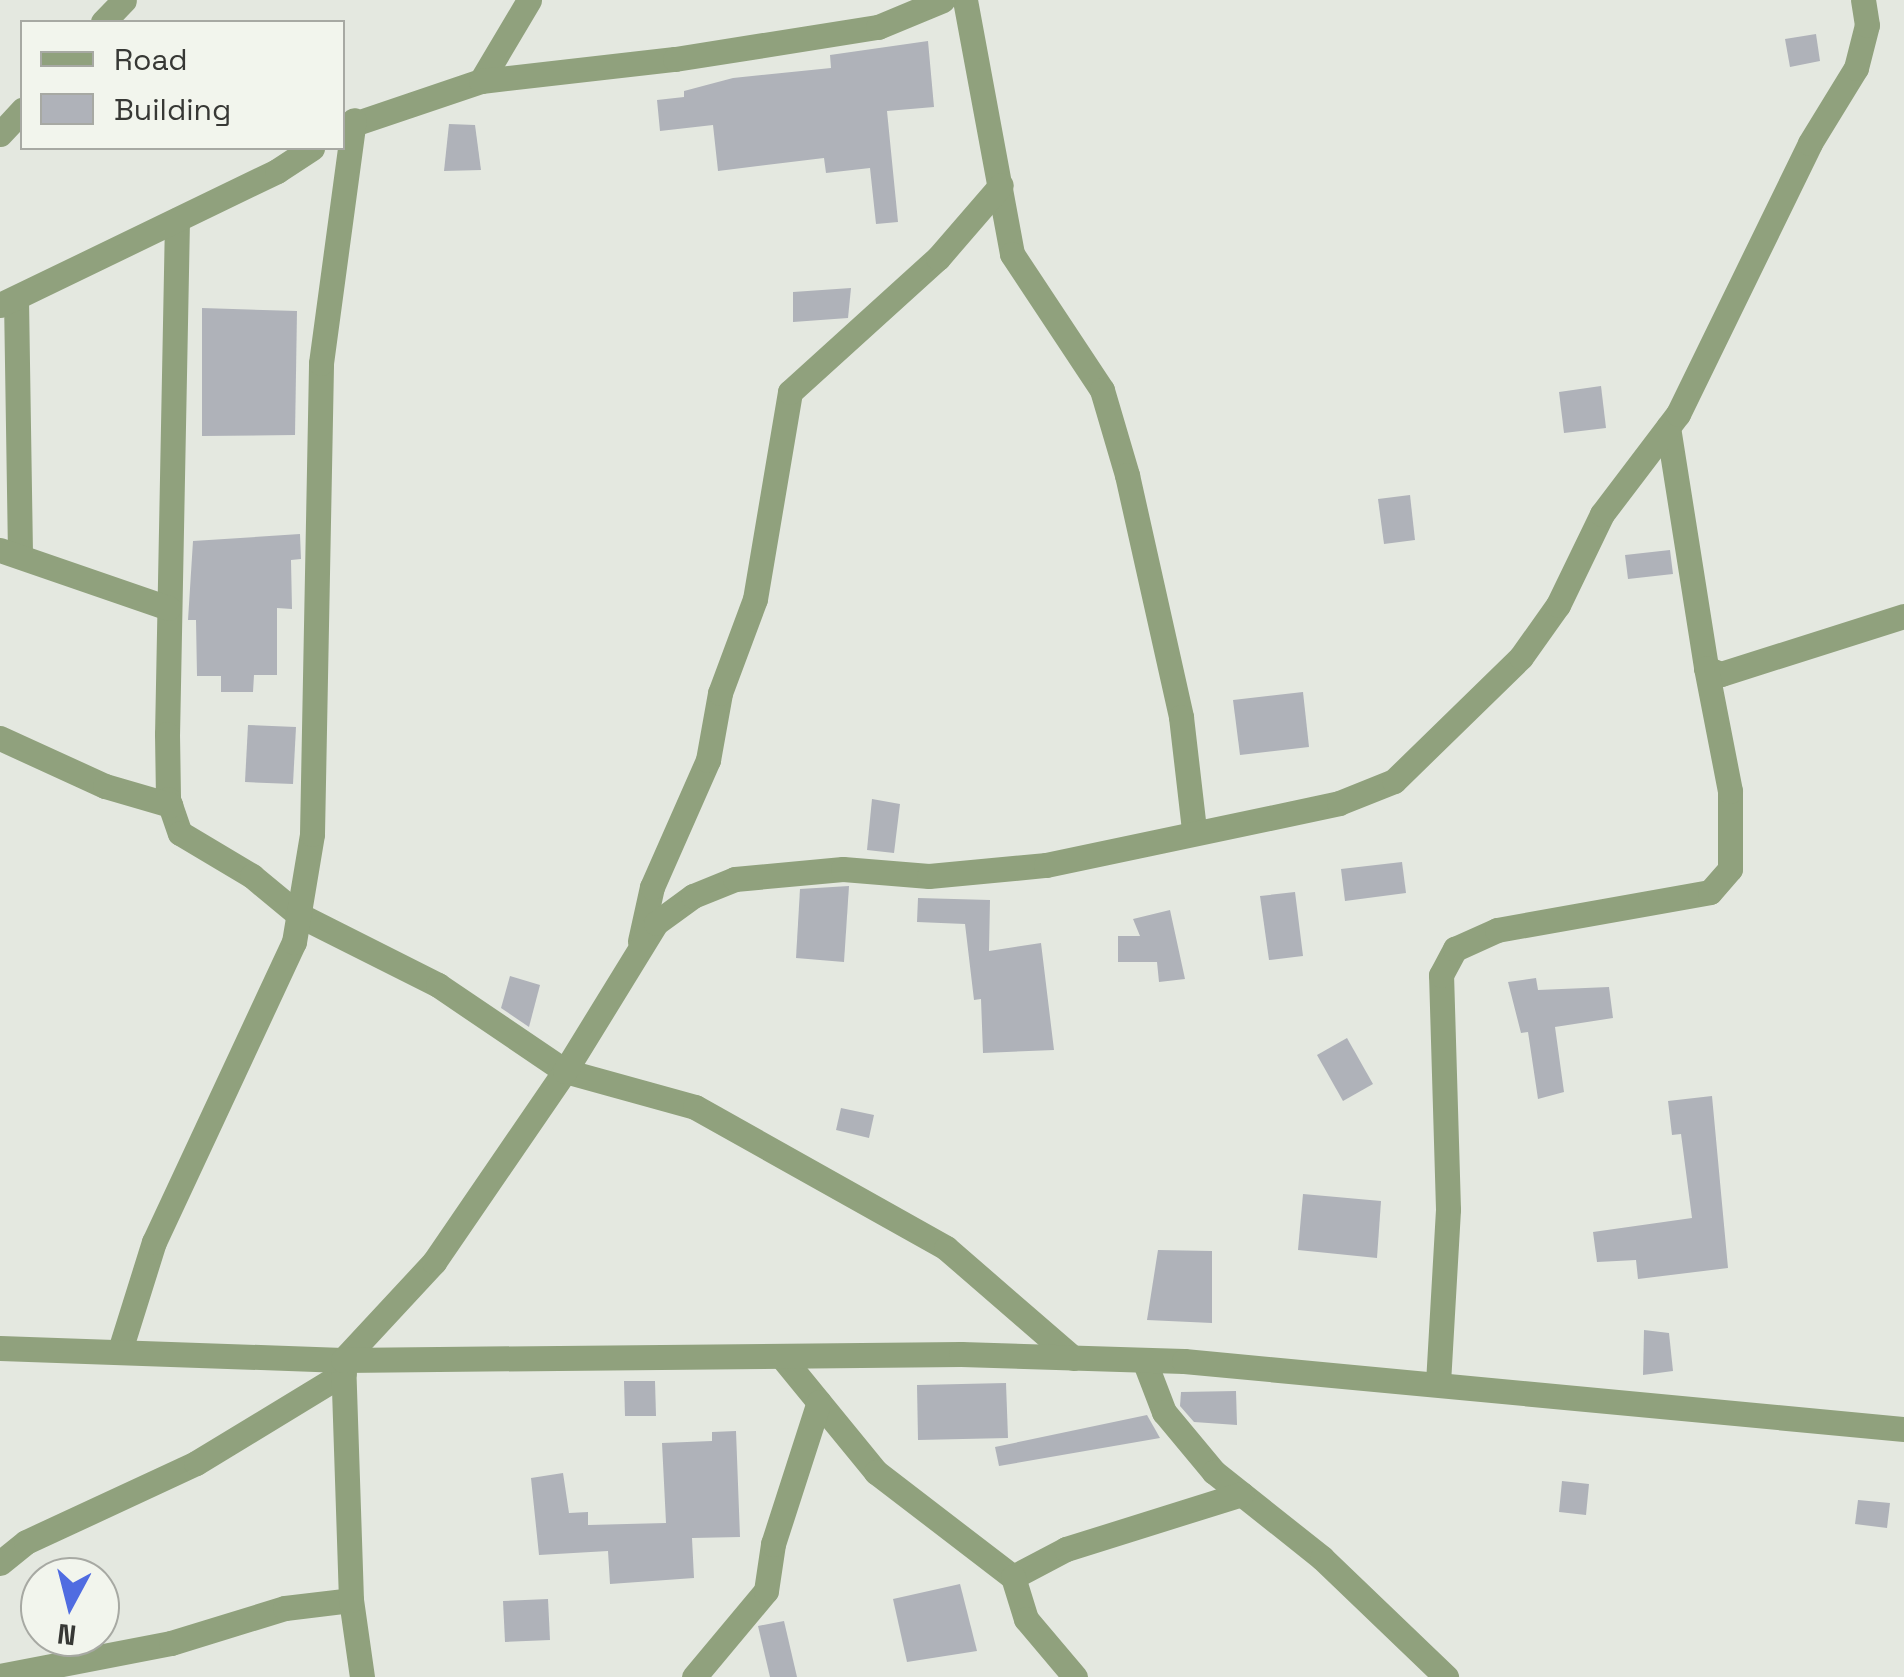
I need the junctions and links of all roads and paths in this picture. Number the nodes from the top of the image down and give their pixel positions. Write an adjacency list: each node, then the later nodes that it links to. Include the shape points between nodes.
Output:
1 (124, 0): 6 (street)
2 (529, 0): 7 (street)
3 (943, 0): 7 (street, via 878,26 674,59)
4 (964, 0): 12 (street)
5 (1863, 0): 15 (street, via 1868,25 1856,68 1810,143 1718,339)
6 (106, 20)
7 (481, 80): 9 (street)
8 (20, 112): 10 (street)
9 (348, 124): 23 (street, via 321,363 312,834)
10 (0, 134)
11 (308, 150): 13 (street)
12 (1002, 186): 22 (street, via 1012,254 1102,390 1182,717); 24 (street, via 938,258 790,392 755,598 720,693 708,760 652,886)
13 (177, 220): 14 (street); 17 (street)
14 (8, 302): 16 (street)
15 (1668, 427): 19 (street); 22 (street, via 1602,514 1558,605 1521,657 1394,781 1339,803)
16 (10, 553): 17 (street)
17 (168, 608): 21 (street)
18 (1904, 616): 19 (street, via 1722,674)
19 (1706, 668): 32 (street, via 1730,791 1730,869 1710,892 1497,930 1456,949 1441,976 1448,1208)
20 (0, 738): 21 (street, via 106,786)
21 (170, 805): 23 (street, via 180,833 252,876)
22 (1194, 830): 24 (street, via 1046,865 929,876 843,868 735,879 669,912)
23 (299, 915): 25 (street, via 438,985); 26 (street, via 254,1035 154,1242)
24 (638, 954): 25 (street)
25 (565, 1072): 29 (street, via 696,1107 734,1126 946,1248); 31 (street, via 434,1262)
26 (121, 1347): 27 (street); 31 (street)
27 (0, 1348)
28 (782, 1357): 29 (street); 31 (street); 33 (street)
29 (1073, 1358): 30 (street)
30 (1144, 1360): 32 (street); 35 (street, via 1164,1412 1214,1472)
31 (344, 1367): 36 (street, via 196,1463 26,1542); 38 (street)
32 (1438, 1383): 34 (street)
33 (819, 1402): 37 (street, via 876,1472); 41 (street, via 766,1590)
34 (1904, 1429)
35 (1242, 1494): 37 (street, via 1066,1549); 43 (street, via 1322,1558)
36 (0, 1563)
37 (1014, 1578): 42 (street, via 1026,1620)
38 (351, 1600): 39 (street, via 284,1608 170,1643); 40 (street)
39 (0, 1676)
40 (362, 1677)
41 (694, 1677)
42 (1075, 1677)
43 (1446, 1677)

